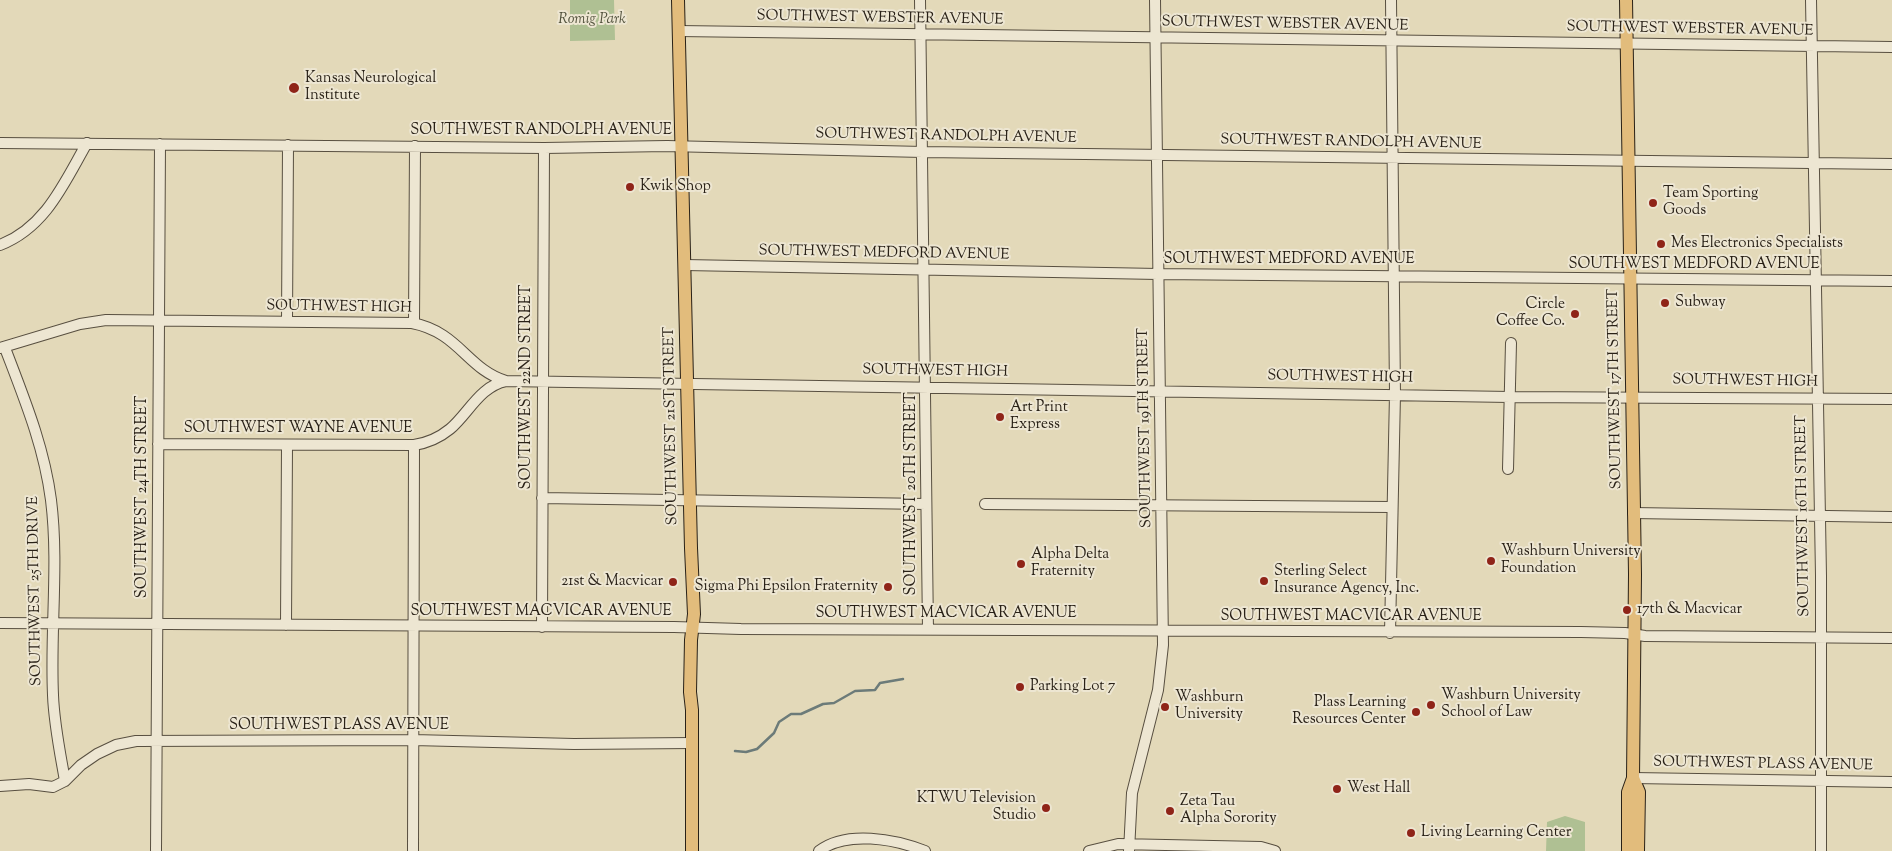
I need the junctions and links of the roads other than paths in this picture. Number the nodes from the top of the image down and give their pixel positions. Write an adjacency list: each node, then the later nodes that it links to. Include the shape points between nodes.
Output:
1 (678, 0): 7 (main road, SOUTHWEST 21ST STREET)
2 (920, 0): 8 (street, SOUTHWEST 20TH STREET)
3 (1155, 0): 9 (street, SOUTHWEST 19TH STREET)
4 (1391, 0): 10 (street)
5 (1626, 0): 11 (main road, SOUTHWEST 17TH STREET)
6 (1812, 0): 12 (street, SOUTHWEST 16TH STREET)
7 (678, 31): 8 (street, SOUTHWEST WEBSTER AVENUE); 19 (main road, SOUTHWEST 21ST STREET)
8 (921, 35): 9 (street, SOUTHWEST WEBSTER AVENUE); 21 (street, SOUTHWEST 20TH STREET)
9 (1155, 38): 10 (street, SOUTHWEST WEBSTER AVENUE); 22 (street, SOUTHWEST 19TH STREET)
10 (1391, 40): 11 (street, SOUTHWEST WEBSTER AVENUE); 23 (street)
11 (1627, 44): 12 (street, SOUTHWEST WEBSTER AVENUE); 24 (main road, SOUTHWEST 17TH STREET)
12 (1812, 46): 13 (street, SOUTHWEST WEBSTER AVENUE); 25 (street, SOUTHWEST 16TH STREET)
13 (1892, 47)
14 (0, 143): 15 (street, SOUTHWEST RANDOLPH AVENUE)
15 (87, 143): 16 (street, SOUTHWEST RANDOLPH AVENUE); 27 (street, via 40,219 22,234)
16 (160, 144): 17 (street, SOUTHWEST RANDOLPH AVENUE); 35 (street, SOUTHWEST 24TH STREET)
17 (288, 145): 18 (street, SOUTHWEST RANDOLPH AVENUE); 36 (street)
18 (415, 146): 20 (street, SOUTHWEST RANDOLPH AVENUE); 37 (street)
19 (682, 147): 20 (street, SOUTHWEST RANDOLPH AVENUE); 21 (street, SOUTHWEST RANDOLPH AVENUE); 28 (main road, SOUTHWEST 21ST STREET)
20 (544, 148): 41 (street, SOUTHWEST 22ND STREET)
21 (923, 152): 22 (street, SOUTHWEST RANDOLPH AVENUE); 29 (street, SOUTHWEST 20TH STREET)
22 (1157, 156): 23 (street, SOUTHWEST RANDOLPH AVENUE); 30 (street, SOUTHWEST 19TH STREET)
23 (1393, 158): 24 (street, SOUTHWEST RANDOLPH AVENUE); 31 (street)
24 (1628, 161): 25 (street, SOUTHWEST RANDOLPH AVENUE); 32 (main road, SOUTHWEST 17TH STREET)
25 (1814, 163): 26 (street, SOUTHWEST RANDOLPH AVENUE); 33 (street, SOUTHWEST 16TH STREET)
26 (1892, 164)
27 (0, 245)
28 (685, 265): 29 (street, SOUTHWEST MEDFORD AVENUE); 42 (main road, SOUTHWEST 21ST STREET)
29 (924, 270): 30 (street, SOUTHWEST MEDFORD AVENUE); 43 (street, SOUTHWEST 20TH STREET)
30 (1158, 274): 31 (street, SOUTHWEST MEDFORD AVENUE); 44 (street, SOUTHWEST 19TH STREET)
31 (1394, 276): 32 (street, SOUTHWEST MEDFORD AVENUE); 45 (street)
32 (1631, 279): 33 (street, SOUTHWEST MEDFORD AVENUE); 47 (main road, SOUTHWEST 17TH STREET)
33 (1816, 281): 34 (street, SOUTHWEST MEDFORD AVENUE); 48 (street, SOUTHWEST 16TH STREET)
34 (1892, 281)
35 (159, 320): 36 (street, SOUTHWEST HIGH); 39 (street, SOUTHWEST HIGH, via 93,322); 50 (street, SOUTHWEST 24TH STREET)
36 (287, 322): 37 (street, SOUTHWEST HIGH)
37 (414, 323): 40 (street, SOUTHWEST HIGH, via 443,334 483,370)
38 (1511, 343): 46 (street)
39 (2, 348): 64 (street, SOUTHWEST 25TH DRIVE, via 33,421 48,480 53,526)
40 (506, 381): 41 (street, SOUTHWEST HIGH); 52 (street, SOUTHWEST WAYNE AVENUE, via 496,384 470,405 449,430 435,439)
41 (542, 382): 42 (street, SOUTHWEST HIGH); 54 (street, SOUTHWEST 22ND STREET)
42 (689, 383): 43 (street, SOUTHWEST HIGH); 55 (main road, SOUTHWEST 21ST STREET)
43 (926, 387): 44 (street, SOUTHWEST HIGH); 56 (street, SOUTHWEST 20TH STREET)
44 (1160, 390): 45 (street, SOUTHWEST HIGH); 58 (street, SOUTHWEST 19TH STREET)
45 (1396, 394): 46 (street, SOUTHWEST HIGH); 59 (street)
46 (1510, 396): 47 (street, SOUTHWEST HIGH); 53 (street)
47 (1632, 396): 48 (street, SOUTHWEST HIGH); 60 (main road, SOUTHWEST 17TH STREET)
48 (1817, 398): 49 (street, SOUTHWEST HIGH); 61 (street, SOUTHWEST 16TH STREET)
49 (1892, 399)
50 (158, 444): 51 (street, SOUTHWEST WAYNE AVENUE); 65 (street, SOUTHWEST 24TH STREET)
51 (287, 445): 52 (street, SOUTHWEST WAYNE AVENUE); 66 (street)
52 (414, 445): 67 (street)
53 (1508, 469)
54 (542, 498): 55 (street); 68 (street, SOUTHWEST 22ND STREET)
55 (690, 500): 56 (street); 69 (main road, SOUTHWEST 21ST STREET, via 694,573)
56 (926, 504): 70 (street, SOUTHWEST 20TH STREET)
57 (985, 504): 58 (street)
58 (1162, 505): 59 (street); 71 (street, SOUTHWEST 19TH STREET)
59 (1391, 507): 72 (street)
60 (1633, 513): 61 (street); 73 (main road, SOUTHWEST 17TH STREET)
61 (1819, 516): 62 (street); 74 (street, SOUTHWEST 16TH STREET)
62 (1892, 517)
63 (0, 623): 64 (street, SOUTHWEST MACVICAR AVENUE)
64 (53, 623): 65 (street, SOUTHWEST MACVICAR AVENUE); 80 (street, SOUTHWEST 25TH DRIVE, via 54,709)
65 (158, 624): 66 (street, SOUTHWEST MACVICAR AVENUE); 77 (street, SOUTHWEST 24TH STREET)
66 (286, 625): 67 (street, SOUTHWEST MACVICAR AVENUE)
67 (414, 626): 68 (street, SOUTHWEST MACVICAR AVENUE); 76 (street)
68 (542, 627): 69 (street, SOUTHWEST MACVICAR AVENUE)
69 (692, 628): 70 (street, SOUTHWEST MACVICAR AVENUE); 78 (main road, SOUTHWEST 21ST STREET)
70 (928, 629): 71 (street, SOUTHWEST MACVICAR AVENUE)
71 (1163, 631): 72 (street, SOUTHWEST MACVICAR AVENUE); 84 (street, SOUTHWEST 19TH STREET, via 1160,681 1132,793)
72 (1390, 632): 73 (street, SOUTHWEST MACVICAR AVENUE)
73 (1634, 634): 74 (street, SOUTHWEST MACVICAR AVENUE); 79 (main road, SOUTHWEST 17TH STREET)
74 (1821, 637): 75 (street, SOUTHWEST MACVICAR AVENUE); 81 (street, SOUTHWEST 16TH STREET)
75 (1892, 638)
76 (413, 740): 77 (street, SOUTHWEST PLASS AVENUE); 78 (street, SOUTHWEST PLASS AVENUE); 86 (street)
77 (156, 742): 80 (street, SOUTHWEST PLASS AVENUE, via 116,745 81,765); 85 (street, SOUTHWEST 24TH STREET)
78 (692, 743): 87 (main road, SOUTHWEST 21ST STREET)
79 (1633, 778): 81 (street, SOUTHWEST PLASS AVENUE); 92 (main road, SOUTHWEST 17TH STREET, via 1628,792); 93 (main road, SOUTHWEST 17TH STREET, via 1639,792)
80 (65, 781): 83 (street, via 53,788 29,784)
81 (1821, 782): 82 (street, SOUTHWEST PLASS AVENUE); 94 (street, SOUTHWEST 16TH STREET)
82 (1892, 782)
83 (0, 786)
84 (1129, 848): 90 (street, via 1102,847); 91 (street, via 1261,847)
85 (156, 851)
86 (413, 851)
87 (692, 851)
88 (819, 851): 89 (street, via 840,840 877,840 901,842)
89 (924, 851)
90 (1089, 851)
91 (1274, 851)
92 (1628, 851)
93 (1638, 851)
94 (1821, 851)

